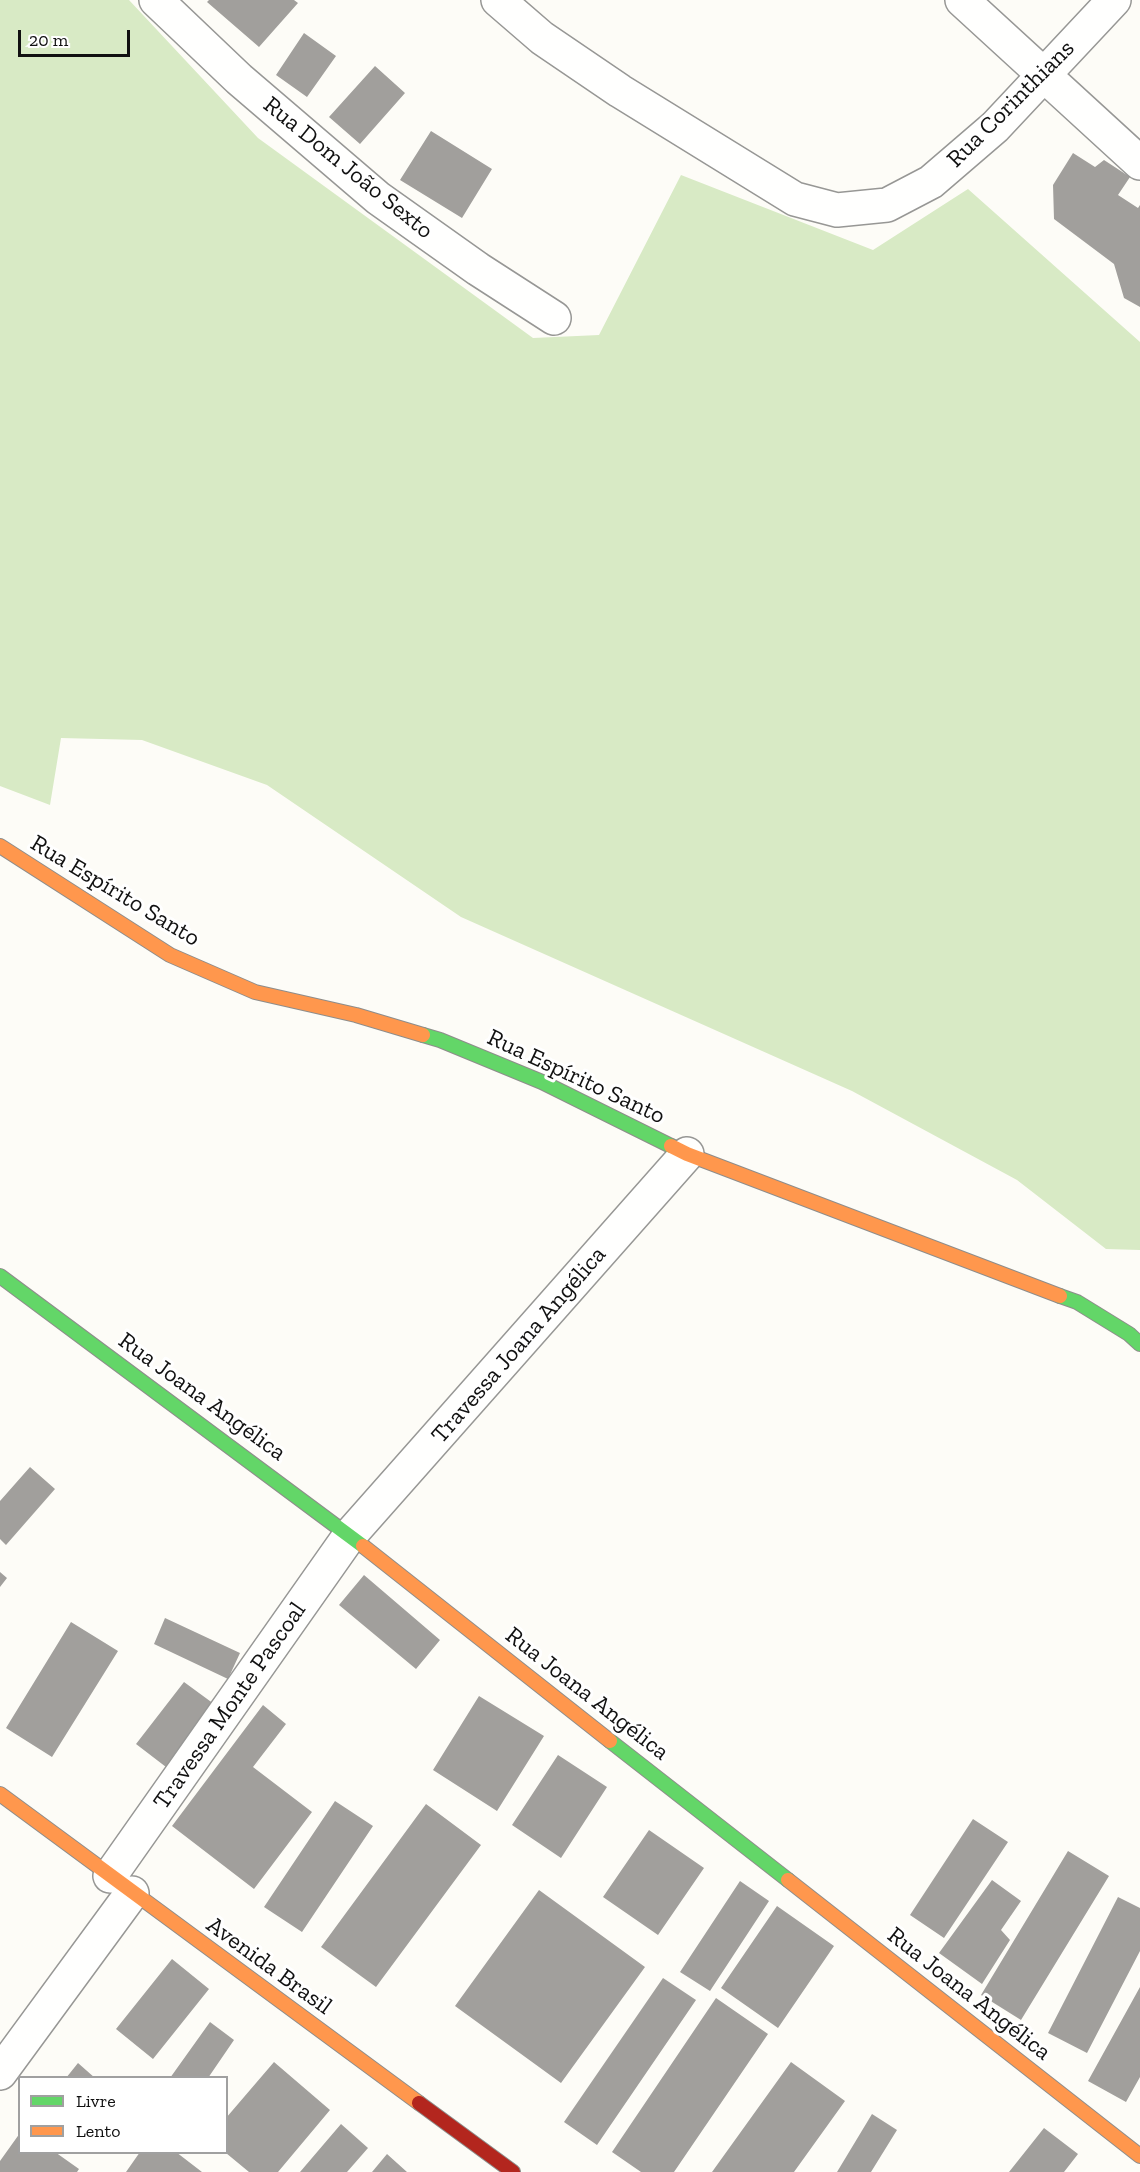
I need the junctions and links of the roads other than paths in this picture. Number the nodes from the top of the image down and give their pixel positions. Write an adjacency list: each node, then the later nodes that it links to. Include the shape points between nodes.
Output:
1 (156, 0): 7 (street, Rua Dom João Sexto, via 239,79 378,198)
2 (498, 0): 5 (street, Rua Corinthians, via 542,38 620,91 795,199 837,210 887,205 931,182 995,127)
3 (962, 0): 5 (street)
4 (1114, 0): 5 (street, Rua Corinthians)
5 (1044, 75): 6 (street)
6 (1140, 163)
7 (554, 318)
8 (0, 846): 9 (street, Rua Espírito Santo, via 170,955 255,992 356,1015 440,1040 542,1082)
9 (687, 1154): 11 (street, Rua Espírito Santo, via 1077,1302); 12 (street, Travessa Joana Angélica)
10 (0, 1276): 12 (street, Rua Joana Angélica)
11 (1140, 1344)
12 (350, 1535): 14 (street, Travessa Monte Pascoal); 16 (street, Rua Joana Angélica)
13 (0, 1794): 14 (street, Avenida Brasil)
14 (121, 1885): 15 (street, Travessa Monte Pascoal); 17 (street, Avenida Brasil)
15 (0, 2073)
16 (1140, 2156)
17 (513, 2172)

